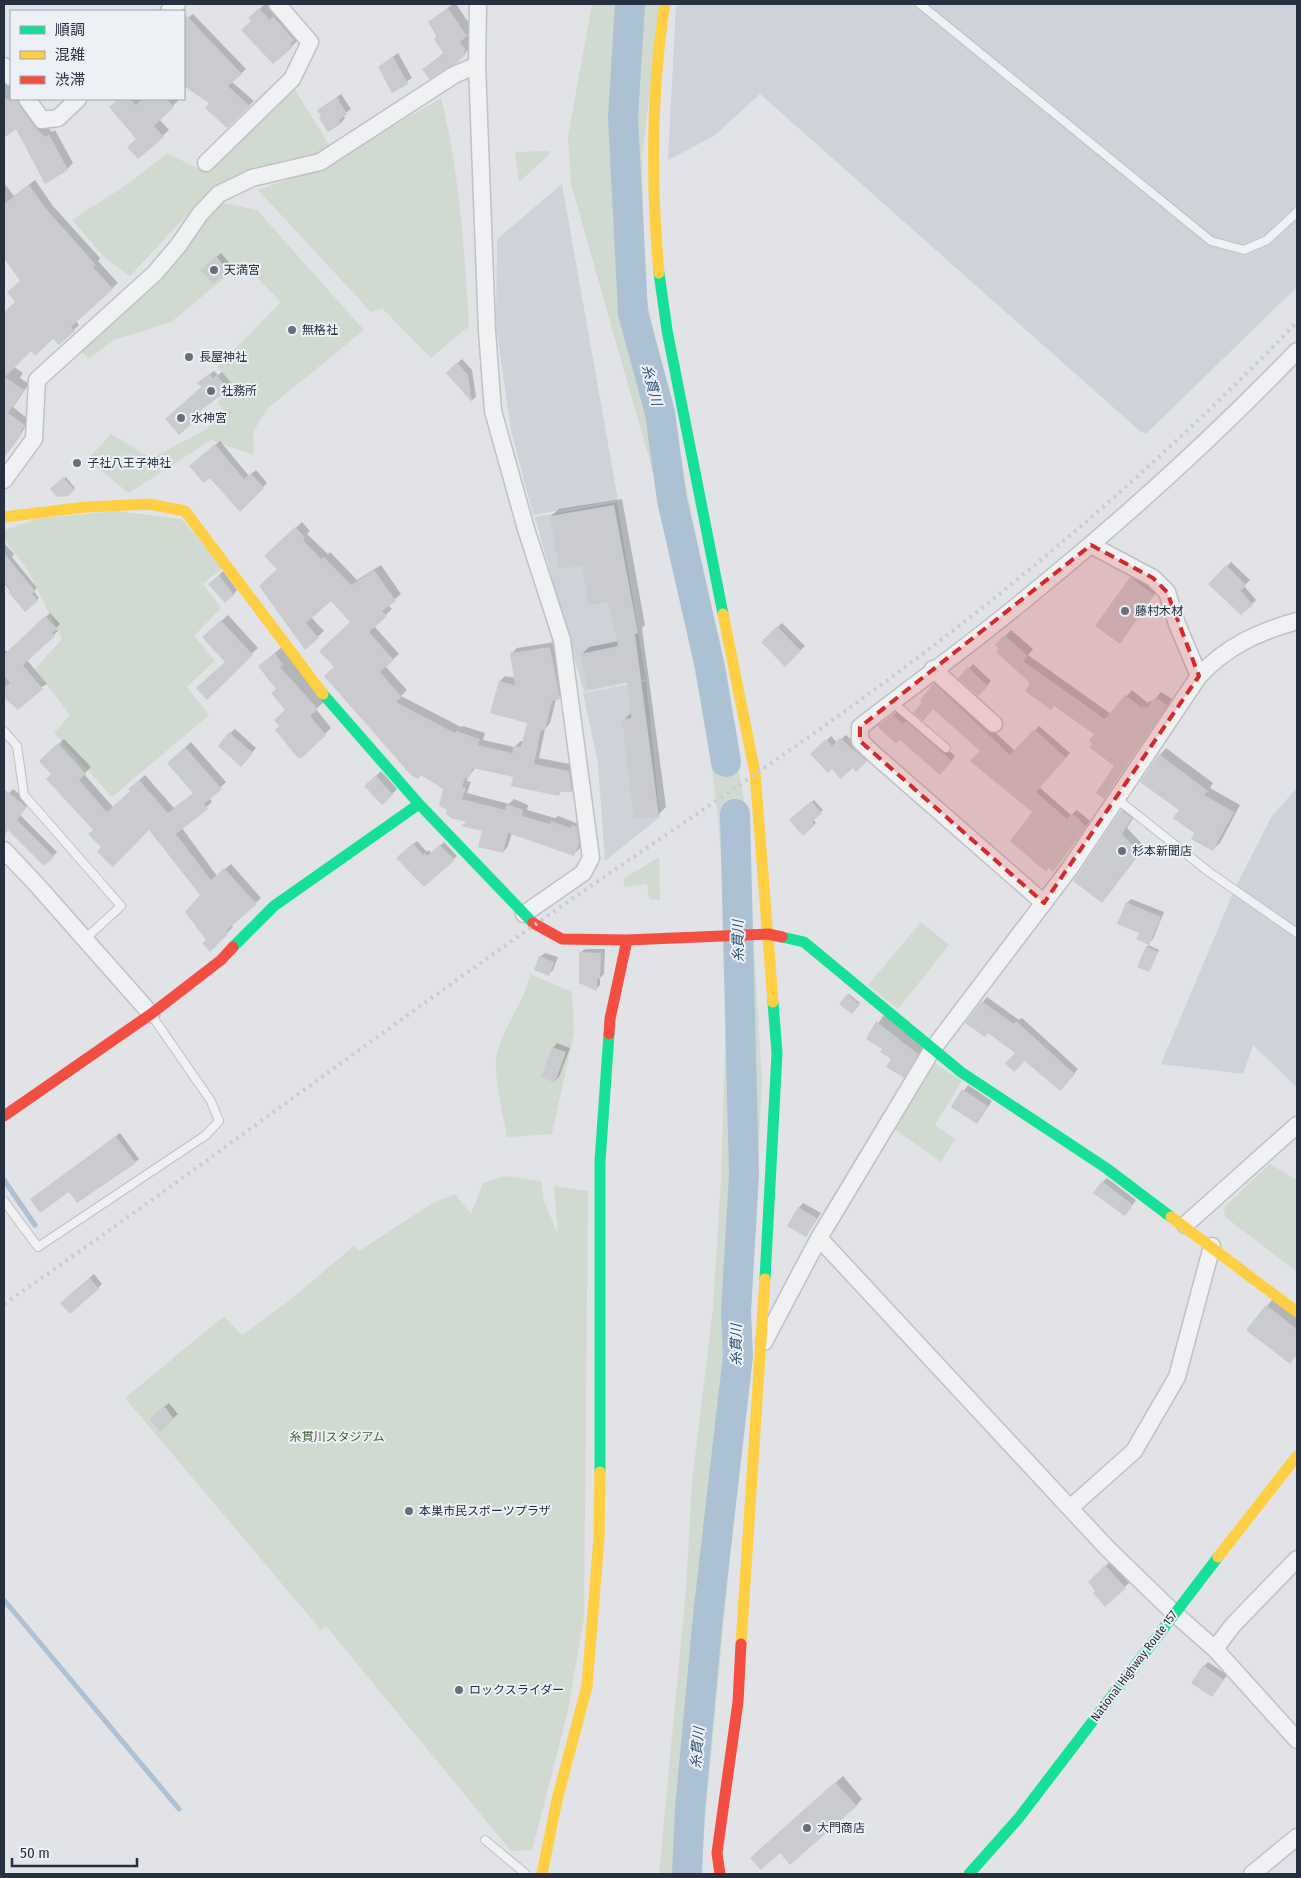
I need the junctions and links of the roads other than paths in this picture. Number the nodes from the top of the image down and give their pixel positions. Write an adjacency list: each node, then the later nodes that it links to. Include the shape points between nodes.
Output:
1 (277, 4): 8 (street, via 310,42 292,79)
2 (478, 4): 5 (street)
3 (665, 4): 26 (main road, via 660,30 653,178 656,262 670,349 755,773)
4 (920, 4): 9 (lane, via 1211,241 1244,250 1267,240)
5 (477, 65): 11 (street, via 454,75 320,162 252,178 219,194 155,273 37,380 34,439); 25 (street, via 493,411 562,640 591,858 583,873)
6 (28, 100): 7 (street, via 42,120 58,118)
7 (77, 100)
8 (206, 163)
9 (1297, 212)
10 (1297, 351): 13 (street, via 1255,395)
11 (4, 480)
12 (4, 517): 22 (main road, via 86,507 149,504 184,512 312,682)
13 (1091, 545): 15 (street); 16 (street, via 1153,578 1167,592)
14 (1297, 621): 16 (street, via 1239,642)
15 (933, 670): 17 (street); 18 (street)
16 (1199, 676): 21 (street)
17 (892, 702): 20 (lane); 24 (street, via 860,727 860,740)
18 (994, 724)
19 (4, 731): 28 (lane, via 17,746 24,796 121,906)
20 (946, 748)
21 (1117, 799): 24 (street); 27 (lane, via 1209,872)
22 (418, 804): 25 (main road); 30 (main road, via 274,906 221,960)
23 (4, 850): 28 (street)
24 (1044, 903): 31 (street)
25 (524, 914): 29 (main road, via 535,925 562,939)
26 (768, 934): 29 (main road); 31 (main road, via 804,942); 39 (main road, via 777,1053)
27 (1297, 934)
28 (85, 939): 30 (street)
29 (627, 940): 49 (main road, via 610,1019 600,1161 599,1538 587,1686)
30 (151, 1014): 32 (main road); 34 (lane, via 211,1101 219,1121 206,1135 38,1246)
31 (932, 1050): 35 (main road); 36 (street)
32 (4, 1116)
33 (1297, 1125): 35 (street)
34 (4, 1201)
35 (1185, 1225): 37 (main road)
36 (819, 1238): 39 (street); 41 (street)
37 (1212, 1246): 38 (main road); 41 (street, via 1177,1378 1134,1451)
38 (1297, 1312)
39 (762, 1347): 50 (main road, via 738,1702 717,1853)
40 (1297, 1456): 43 (main road, National Highway Route 157)
41 (1070, 1508): 43 (street)
42 (1297, 1559): 44 (street, via 1233,1625)
43 (1174, 1613): 44 (street); 51 (main road, National Highway Route 157, via 1018,1819)
44 (1215, 1649): 45 (street)
45 (1297, 1740)
46 (1297, 1837): 52 (street)
47 (485, 1840): 48 (lane)
48 (526, 1874)
49 (542, 1874)
50 (720, 1874)
51 (969, 1874)
52 (1252, 1874)

